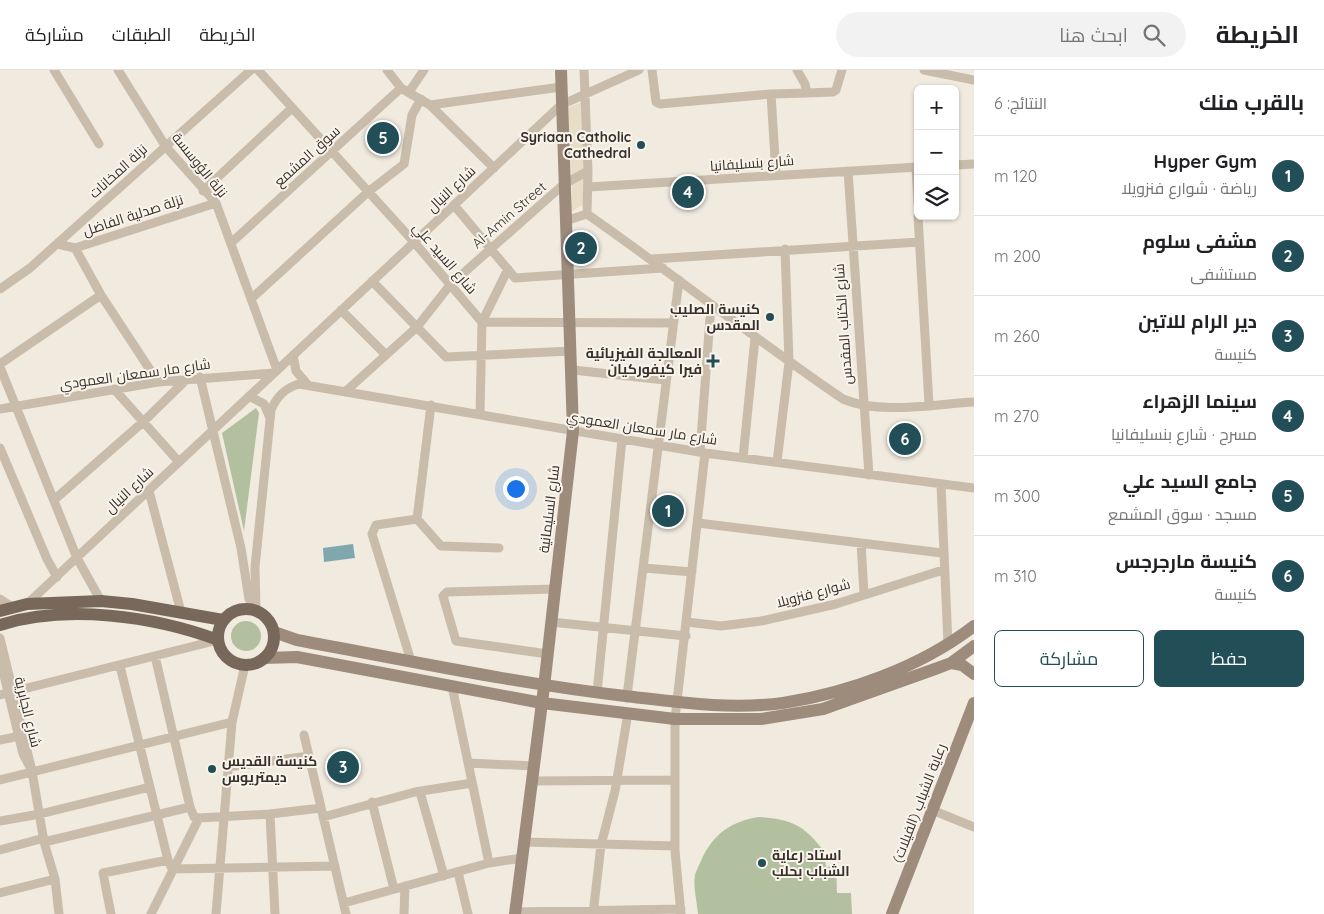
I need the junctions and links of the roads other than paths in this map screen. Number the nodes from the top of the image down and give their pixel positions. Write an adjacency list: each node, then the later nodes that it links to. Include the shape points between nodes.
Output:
1 (54, 70): 25 (street)
2 (118, 70): 26 (street, نزلة الؤوسسة)
3 (251, 70): 26 (street, نزلة المخانات)
4 (258, 70): 24 (street, شارع السيد علي)
5 (387, 70): 17 (street)
6 (424, 70): 17 (street, سوق المشمع)
7 (561, 70): 16 (main road, شارع السليمانية)
8 (584, 70): 19 (street)
9 (639, 70): 19 (street, شارع النيال)
10 (652, 70): 20 (street, via 654,95 660,104)
11 (797, 70): 18 (street)
12 (842, 70): 18 (street, via 833,92)
13 (924, 70): 14 (street)
14 (936, 72): 15 (street)
15 (974, 80)
16 (561, 87): 22 (street); 23 (main road, شارع السليمانية)
17 (405, 90): 21 (street); 27 (street, سوق المشمع)
18 (807, 92): 20 (street)
19 (585, 93): 23 (street, شارع النيال); 32 (street)
20 (771, 94): 34 (street)
21 (421, 100): 22 (street); 38 (street, via 412,115 404,164)
22 (430, 104): 31 (street)
23 (561, 105): 31 (street, شارع النيال); 35 (main road, شارع السليمانية)
24 (292, 108): 27 (street, شارع السيد علي); 37 (street)
25 (99, 144)
26 (166, 147): 37 (street, نزلة الؤوسسة); 47 (street, نزلة المخانات)
27 (332, 152): 38 (street, شارع السيد علي); 46 (street, سوق المشمع)
28 (974, 164): 29 (street)
29 (959, 165)
30 (914, 167): 33 (street, شارع بنسليفانيا)
31 (494, 168): 40 (street, شارع النيال)
32 (588, 171): 35 (street, Al-Amin Street); 36 (street)
33 (848, 171): 34 (street, شارع بنسليفانيا); 48 (street, شارع الكتاب المقدس)
34 (776, 175): 36 (street, شارع بنسليفانيا)
35 (564, 184): 43 (main road, شارع السليمانية); 50 (street, Al-Amin Street)
36 (589, 187): 41 (street)
37 (203, 191): 39 (street, نزلة الؤوسسة)
38 (368, 192): 44 (street, شارع السيد علي); 61 (street)
39 (216, 202): 46 (street, نزلة الؤوسسة); 49 (street, نزلة صدلية الفاضل)
40 (454, 205): 44 (street, شارع النيال); 50 (street)
41 (587, 214): 43 (street); 52 (street)
42 (918, 220): 45 (street)
43 (565, 221): 55 (main road, شارع السليمانية)
44 (414, 242): 57 (street, شارع النيال); 58 (street, شارع السيد علي)
45 (919, 242): 48 (street); 86 (street)
46 (231, 243): 61 (street, نزلة الؤوسسة)
47 (57, 244): 49 (street, نزلة صدلية الفاضل); 59 (street, نزلة المخانات)
48 (852, 245): 51 (street); 88 (street, شارع الكتاب المقدس)
49 (76, 248): 60 (street)
50 (491, 248): 54 (street); 58 (street, Al-Amin Street)
51 (785, 249): 52 (street); 73 (street)
52 (652, 259): 53 (street)
53 (663, 268): 55 (street); 56 (street)
54 (508, 269): 55 (street, via 514,278); 64 (street)
55 (567, 274): 66 (main road, شارع السليمانية)
56 (679, 280): 62 (street); 65 (street)
57 (372, 281): 63 (street, شارع النيال); 67 (street)
58 (450, 285): 64 (street, شارع السيد علي); 67 (street, Al-Amin Street)
59 (0, 289)
60 (101, 295): 74 (street); 80 (street)
61 (252, 299): 76 (street, نزلة الؤوسسة)
62 (711, 305): 68 (street); 99 (street)
63 (341, 310): 70 (street, شارع النيال); 71 (street)
64 (482, 322): 66 (street); 72 (street)
65 (673, 323): 66 (street); 79 (street)
66 (568, 324): 69 (main road, شارع السليمانية)
67 (417, 327): 71 (street, Al-Amin Street); 72 (street, via 446,357)
68 (755, 338): 73 (street); 100 (street)
69 (571, 352): 72 (street); 75 (main road, شارع السليمانية)
70 (294, 355): 76 (street, شارع النيال); 81 (street, via 296,371)
71 (386, 355): 83 (street, Al-Amin Street)
72 (481, 356): 91 (street)
73 (789, 362): 88 (street, via 843,399); 102 (street)
74 (0, 366): 89 (street)
75 (573, 370): 79 (street); 95 (main road, شارع السليمانية)
76 (276, 371): 77 (street, شارع مار سمعان العمودي); 84 (street, شارع النيال)
77 (200, 377): 78 (street, شارع مار سمعان العمودي); 94 (street)
78 (188, 379): 80 (street, شارع مار سمعان العمودي); 93 (street)
79 (665, 380): 97 (street)
80 (158, 382): 82 (street, شارع مار سمعان العمودي)
81 (307, 384): 83 (street, شارع مار سمعان العمودي); 92 (street, via 292,386 279,396)
82 (114, 389): 89 (street, شارع مار سمعان العمودي); 93 (street)
83 (346, 391): 87 (street, شارع مار سمعان العمودي)
84 (249, 396): 92 (street, via 264,404); 94 (street, شارع النيال)
85 (974, 402): 86 (street)
86 (930, 404): 88 (street)
87 (431, 405): 91 (street, شارع مار سمعان العمودي); 108 (street)
88 (863, 405): 103 (street, شارع الكتاب المقدس)
89 (15, 406): 90 (street, شارع مار سمعان العمودي); 107 (street)
90 (0, 409)
91 (480, 414): 95 (street, شارع مار سمعان العمودي)
92 (270, 418): 124 (street)
93 (143, 422): 101 (street); 107 (street)
94 (214, 429): 101 (street, شارع النيال); 124 (street)
95 (573, 431): 96 (street, شارع مار سمعان العمودي); 118 (main road, شارع السليمانية)
96 (622, 439): 97 (street, شارع مار سمعان العمودي); 131 (street)
97 (660, 444): 99 (street, شارع مار سمعان العمودي); 114 (street)
98 (0, 448): 117 (street)
99 (703, 452): 100 (street, شارع مار سمعان العمودي); 109 (street)
100 (743, 458): 102 (street, شارع مار سمعان العمودي)
101 (180, 462): 106 (street, شارع النيال)
102 (777, 462): 103 (street, شارع مار سمعان العمودي)
103 (869, 475): 104 (street, شارع مار سمعان العمودي)
104 (941, 484): 105 (street, شارع مار سمعان العمودي); 112 (street)
105 (974, 488)
106 (149, 491): 113 (street, شارع النيال); 125 (street)
107 (54, 500): 113 (street)
108 (416, 519): 111 (street, via 440,546); 143 (street, via 376,525 372,534)
109 (698, 523): 110 (street); 116 (street)
110 (861, 543): 112 (street); 119 (street)
111 (499, 548)
112 (942, 553): 115 (street)
113 (77, 558): 117 (street, شارع النيال); 121 (street)
114 (644, 568): 116 (street); 132 (street)
115 (943, 570): 119 (street, شوارع فنزويلا); 137 (street)
116 (692, 572): 128 (street)
117 (57, 576): 122 (street, شارع النيال)
118 (555, 589): 127 (main road, شارع السليمانية); 139 (street, via 447,592 443,596 456,642)
119 (864, 594): 128 (street, شوارع فنزويلا, via 836,604 761,621 721,626)
120 (0, 599): 123 (street)
121 (100, 602): 122 (main road); 125 (main road)
122 (28, 604): 123 (main road)
123 (6, 609)
124 (253, 610): 126 (main road, via 235,611); 133 (main road, via 270,621)
125 (181, 612): 126 (main road)
126 (223, 620): 136 (main road)
127 (551, 622): 131 (street); 139 (main road, شارع السليمانية)
128 (687, 622): 134 (street)
129 (0, 625): 136 (main road, via 58,616 121,616 188,629)
130 (974, 626): 137 (main road)
131 (604, 628): 132 (street); 151 (street)
132 (634, 631): 134 (street); 153 (street)
133 (274, 632): 141 (main road, via 274,642); 143 (main road, via 297,640)
134 (686, 636): 156 (street)
135 (0, 638): 150 (street)
136 (218, 640): 140 (street); 145 (main road, via 230,660)
137 (948, 644): 156 (main road, via 902,668 844,689 782,703)
138 (974, 646): 144 (main road)
139 (548, 654): 149 (main road, شارع السليمانية)
140 (155, 656): 146 (street); 162 (street)
141 (264, 658): 145 (main road, via 255,664); 148 (main road, via 297,657)
142 (0, 659): 169 (street, شارع الجابرية, bridge, via 23,754)
143 (411, 661): 149 (main road)
144 (951, 663): 147 (main road); 158 (main road, via 823,709 760,719)
145 (244, 665): 159 (street)
146 (120, 666): 150 (street); 164 (street)
147 (974, 674)
148 (452, 686): 154 (main road); 166 (street)
149 (544, 687): 151 (main road); 154 (main road, شارع السليمانية)
150 (13, 692): 152 (street); 161 (street)
151 (597, 693): 153 (main road)
152 (0, 696)
153 (627, 696): 156 (main road)
154 (542, 703): 157 (main road); 168 (main road, شارع السليمانية)
155 (974, 703): 179 (main road, رعاية الشباب (الفيلات))
156 (678, 704): 158 (street)
157 (628, 713): 158 (main road); 173 (street)
158 (675, 719): 171 (street)
159 (232, 722): 162 (street); 167 (street)
160 (304, 735): 165 (street)
161 (24, 736): 163 (street); 169 (street)
162 (173, 737): 164 (street); 178 (street)
163 (0, 740)
164 (139, 744): 169 (street); 175 (street)
165 (309, 756): 167 (street); 180 (street)
166 (468, 763): 168 (street); 174 (street)
167 (227, 766): 184 (street)
168 (534, 766): 172 (main road, شارع السليمانية)
169 (32, 771): 170 (street); 181 (street)
170 (0, 780)
171 (675, 780): 173 (street); 191 (street)
172 (532, 781): 173 (street); 189 (main road, شارع السليمانية)
173 (617, 781): 190 (street)
174 (472, 783): 176 (street); 195 (street)
175 (150, 787): 181 (street); 182 (street)
176 (420, 792): 177 (street); 200 (street)
177 (372, 802): 180 (street); 203 (street)
178 (190, 807): 182 (street); 185 (street, via 194,818)
179 (932, 810): 187 (street); 217 (main road, رعاية الشباب (الفيلات))
180 (322, 812): 183 (street); 198 (street)
181 (40, 814): 186 (street); 188 (street)
182 (157, 814): 188 (street); 194 (street)
183 (270, 814): 184 (street); 196 (street)
184 (224, 817): 185 (street); 197 (street)
185 (200, 818): 194 (street)
186 (0, 821)
187 (974, 827)
188 (44, 840): 192 (street); 201 (street)
189 (524, 842): 190 (street); 193 (main road, شارع السليمانية)
190 (601, 845): 191 (street); 208 (street)
191 (675, 846): 206 (street)
192 (0, 850)
193 (522, 858): 195 (street); 207 (main road, شارع السليمانية)
194 (170, 864): 197 (street); 210 (street, via 103,873); 211 (street)
195 (489, 864): 199 (street)
196 (272, 865): 197 (street); 198 (street); 213 (street)
197 (221, 866): 212 (street)
198 (335, 866): 205 (street)
199 (458, 872): 200 (street); 216 (street)
200 (444, 876): 202 (street)
201 (55, 879): 204 (street); 209 (street)
202 (405, 886): 203 (street); 215 (street)
203 (394, 890): 205 (street)
204 (0, 893)
205 (344, 903): 214 (street)
206 (681, 912): 208 (street)
207 (515, 913): 208 (street)
208 (593, 913)
209 (59, 914)
210 (111, 914)
211 (151, 914)
212 (216, 914)
213 (275, 914)
214 (346, 914)
215 (404, 914)
216 (468, 914)
217 (892, 914)

